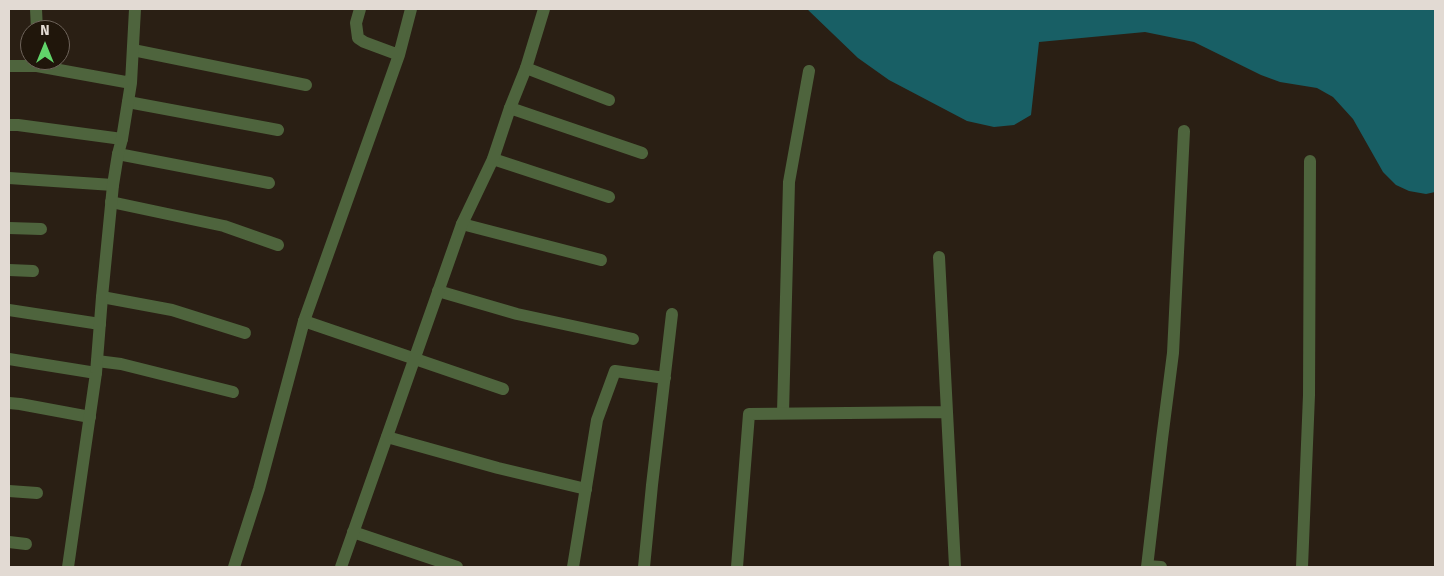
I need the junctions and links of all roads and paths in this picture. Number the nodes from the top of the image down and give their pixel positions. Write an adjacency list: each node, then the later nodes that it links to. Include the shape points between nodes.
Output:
1 (135, 9): 5 (street)
2 (360, 9): 6 (street, via 356,23 358,38)
3 (411, 9): 6 (street)
4 (544, 9): 7 (street)
5 (133, 50): 10 (street); 11 (street)
6 (399, 55): 40 (street)
7 (526, 68): 12 (street); 14 (street)
8 (70, 70): 10 (street)
9 (809, 71): 52 (street, via 789,182)
10 (131, 83): 13 (street)
11 (306, 85)
12 (609, 100)
13 (128, 102): 16 (street); 18 (street)
14 (510, 108): 19 (street); 21 (street)
15 (9, 126): 18 (street)
16 (278, 130)
17 (1184, 131): 69 (street, via 1174,353)
18 (122, 139): 20 (street)
19 (642, 153)
20 (118, 154): 24 (street); 25 (street)
21 (493, 159): 26 (street); 28 (street)
22 (1310, 161): 71 (street, via 1309,395)
23 (9, 178): 25 (street)
24 (269, 183)
25 (113, 185): 27 (street)
26 (609, 197)
27 (111, 202): 31 (street, via 224,226); 37 (street)
28 (462, 224): 33 (street); 36 (street)
29 (9, 228): 30 (street)
30 (41, 229)
31 (278, 245)
32 (939, 257): 51 (street)
33 (600, 260)
34 (9, 270): 35 (street)
35 (33, 272)
36 (438, 291): 43 (street, via 517,314); 45 (street)
37 (102, 297): 41 (street); 42 (street, via 172,310)
38 (9, 310): 41 (street)
39 (672, 314): 47 (street)
40 (304, 321): 45 (street); 62 (street)
41 (100, 324): 46 (street)
42 (245, 333)
43 (633, 339)
44 (9, 359): 46 (street)
45 (414, 359): 48 (street); 54 (street)
46 (97, 367): 49 (street, via 121,364); 53 (street)
47 (665, 378): 55 (street, via 615,371 597,420); 66 (street)
48 (503, 389)
49 (233, 392)
50 (9, 403): 53 (street)
51 (947, 412): 52 (street); 68 (street)
52 (783, 414): 67 (street, via 749,414)
53 (90, 417): 61 (street)
54 (387, 437): 55 (street); 58 (street)
55 (586, 489): 65 (street)
56 (9, 491): 57 (street)
57 (37, 492)
58 (353, 532): 63 (street); 64 (street)
59 (9, 542): 60 (street)
60 (26, 544)
61 (68, 567)
62 (234, 567)
63 (341, 567)
64 (457, 567)
65 (574, 567)
66 (644, 567)
67 (737, 567)
68 (955, 567)
69 (1147, 567): 70 (street)
70 (1161, 567)
71 (1302, 567)

